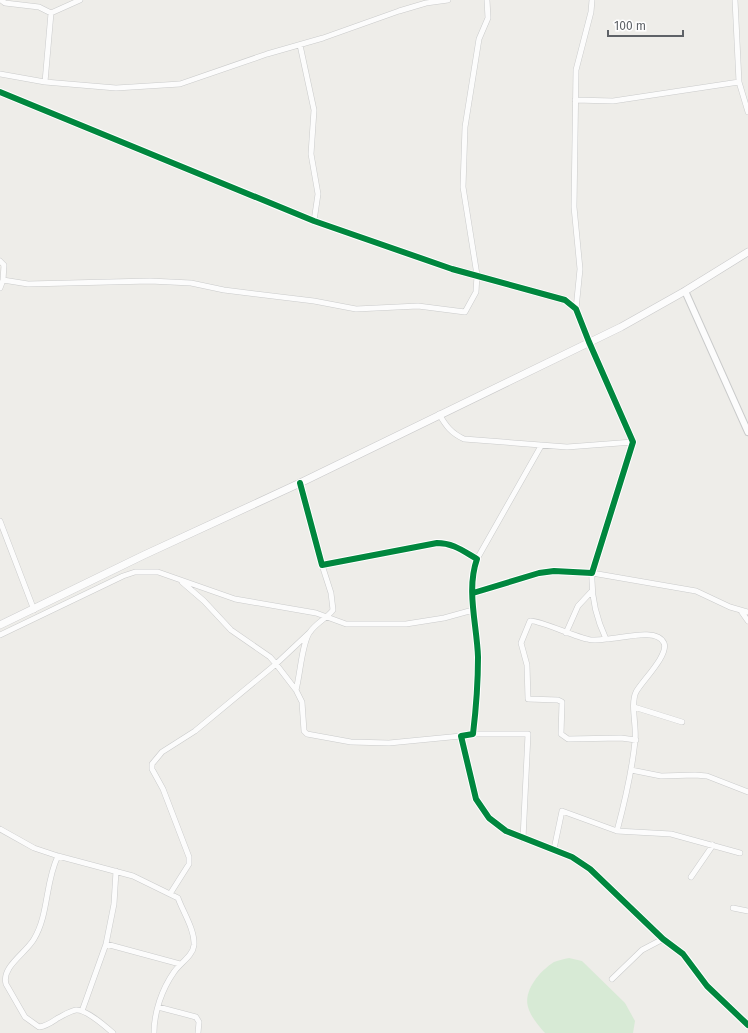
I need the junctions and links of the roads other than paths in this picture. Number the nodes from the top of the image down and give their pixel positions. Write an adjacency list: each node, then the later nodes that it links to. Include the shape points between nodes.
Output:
1 (1, 0): 7 (street, via 5,3 39,7)
2 (80, 0): 7 (street)
3 (448, 0): 8 (street, via 406,9)
4 (488, 0): 18 (street, via 488,18 479,39 463,151 463,187)
5 (592, 0): 13 (street, via 576,70)
6 (735, 0): 11 (street)
7 (51, 13): 10 (street)
8 (300, 45): 10 (street, via 180,84 116,88); 15 (street, via 314,110 311,154 318,194)
9 (0, 74): 10 (street)
10 (45, 82)
11 (739, 82): 13 (street, via 613,101); 14 (street)
12 (0, 92): 15 (street)
13 (575, 100): 22 (street, via 574,207 580,269)
14 (748, 112)
15 (314, 221): 18 (street, via 452,269)
16 (748, 252): 21 (main road)
17 (0, 261): 19 (street, via 4,265)
18 (478, 275): 19 (street, via 476,292 465,312 418,306 356,309 191,283 150,281 28,284); 22 (street, via 565,300)
19 (2, 280): 20 (street)
20 (0, 288)
21 (685, 291): 23 (main road); 25 (street)
22 (576, 309): 23 (street)
23 (589, 342): 24 (main road); 26 (street)
24 (439, 414): 27 (street, via 448,429 464,439); 28 (main road)
25 (748, 432)
26 (633, 442): 27 (street, via 581,447); 32 (street)
27 (541, 446): 30 (street)
28 (300, 483): 31 (street); 36 (main road, via 144,555)
29 (0, 521): 36 (street)
30 (477, 559): 31 (street, via 448,543 437,543); 35 (street, via 472,578)
31 (322, 565): 40 (street, via 334,603 333,610)
32 (592, 573): 34 (street); 35 (street, via 539,573); 38 (street, via 696,592)
33 (181, 581): 40 (street, via 235,600); 45 (street, via 158,572 135,572); 47 (street, via 231,630)
34 (591, 592): 44 (street, via 578,606); 46 (street)
35 (473, 593): 37 (street)
36 (34, 610): 42 (main road)
37 (474, 610): 40 (street, via 406,624 346,624); 51 (street, via 478,657)
38 (741, 611): 39 (street); 41 (street)
39 (748, 612)
40 (327, 617): 43 (street)
41 (748, 621)
42 (0, 625)
43 (309, 633): 47 (street); 48 (street)
44 (566, 633): 46 (street, via 592,640); 53 (street, via 533,620 528,624 521,643 527,665 528,699 562,702 561,734 568,739)
45 (0, 635)
46 (606, 640): 49 (street, via 648,634 656,635 664,643 662,655 636,693)
47 (276, 664): 48 (street); 65 (street, via 195,731 162,752 152,764 189,857 188,864)
48 (296, 690): 52 (street, via 304,709 304,732 307,734 351,742 388,743)
49 (634, 707): 50 (street); 53 (street)
50 (682, 722)
51 (473, 734): 52 (street); 58 (street, via 528,734)
52 (461, 736): 58 (street, via 468,771 481,808 506,831)
53 (636, 740): 54 (street)
54 (631, 770): 55 (street, via 662,776 707,776); 57 (street)
55 (748, 792)
56 (0, 829): 62 (street, via 34,848)
57 (617, 831): 59 (street, via 662,832); 60 (street, via 562,811)
58 (523, 839): 60 (street)
59 (713, 845): 61 (street); 64 (street)
60 (554, 849): 68 (street, via 578,860 590,869)
61 (740, 853)
62 (58, 856): 63 (street); 73 (street, via 52,866 41,922 34,939 8,969 4,979 26,1016 39,1027 70,1012)
63 (116, 870): 65 (street); 69 (street, via 114,904)
64 (691, 877)
65 (170, 894): 70 (street, via 178,898 194,943 193,951)
66 (733, 908): 67 (street)
67 (748, 911)
68 (662, 939): 71 (street, via 639,953); 74 (street, via 683,954 707,986)
69 (106, 944): 70 (street); 73 (street)
70 (180, 964): 72 (street, via 169,979)
71 (612, 979)
72 (158, 1007): 76 (street); 77 (street, via 196,1017 199,1022)
73 (82, 1011): 75 (street)
74 (748, 1025)
75 (113, 1033)
76 (154, 1033)
77 (198, 1033)

